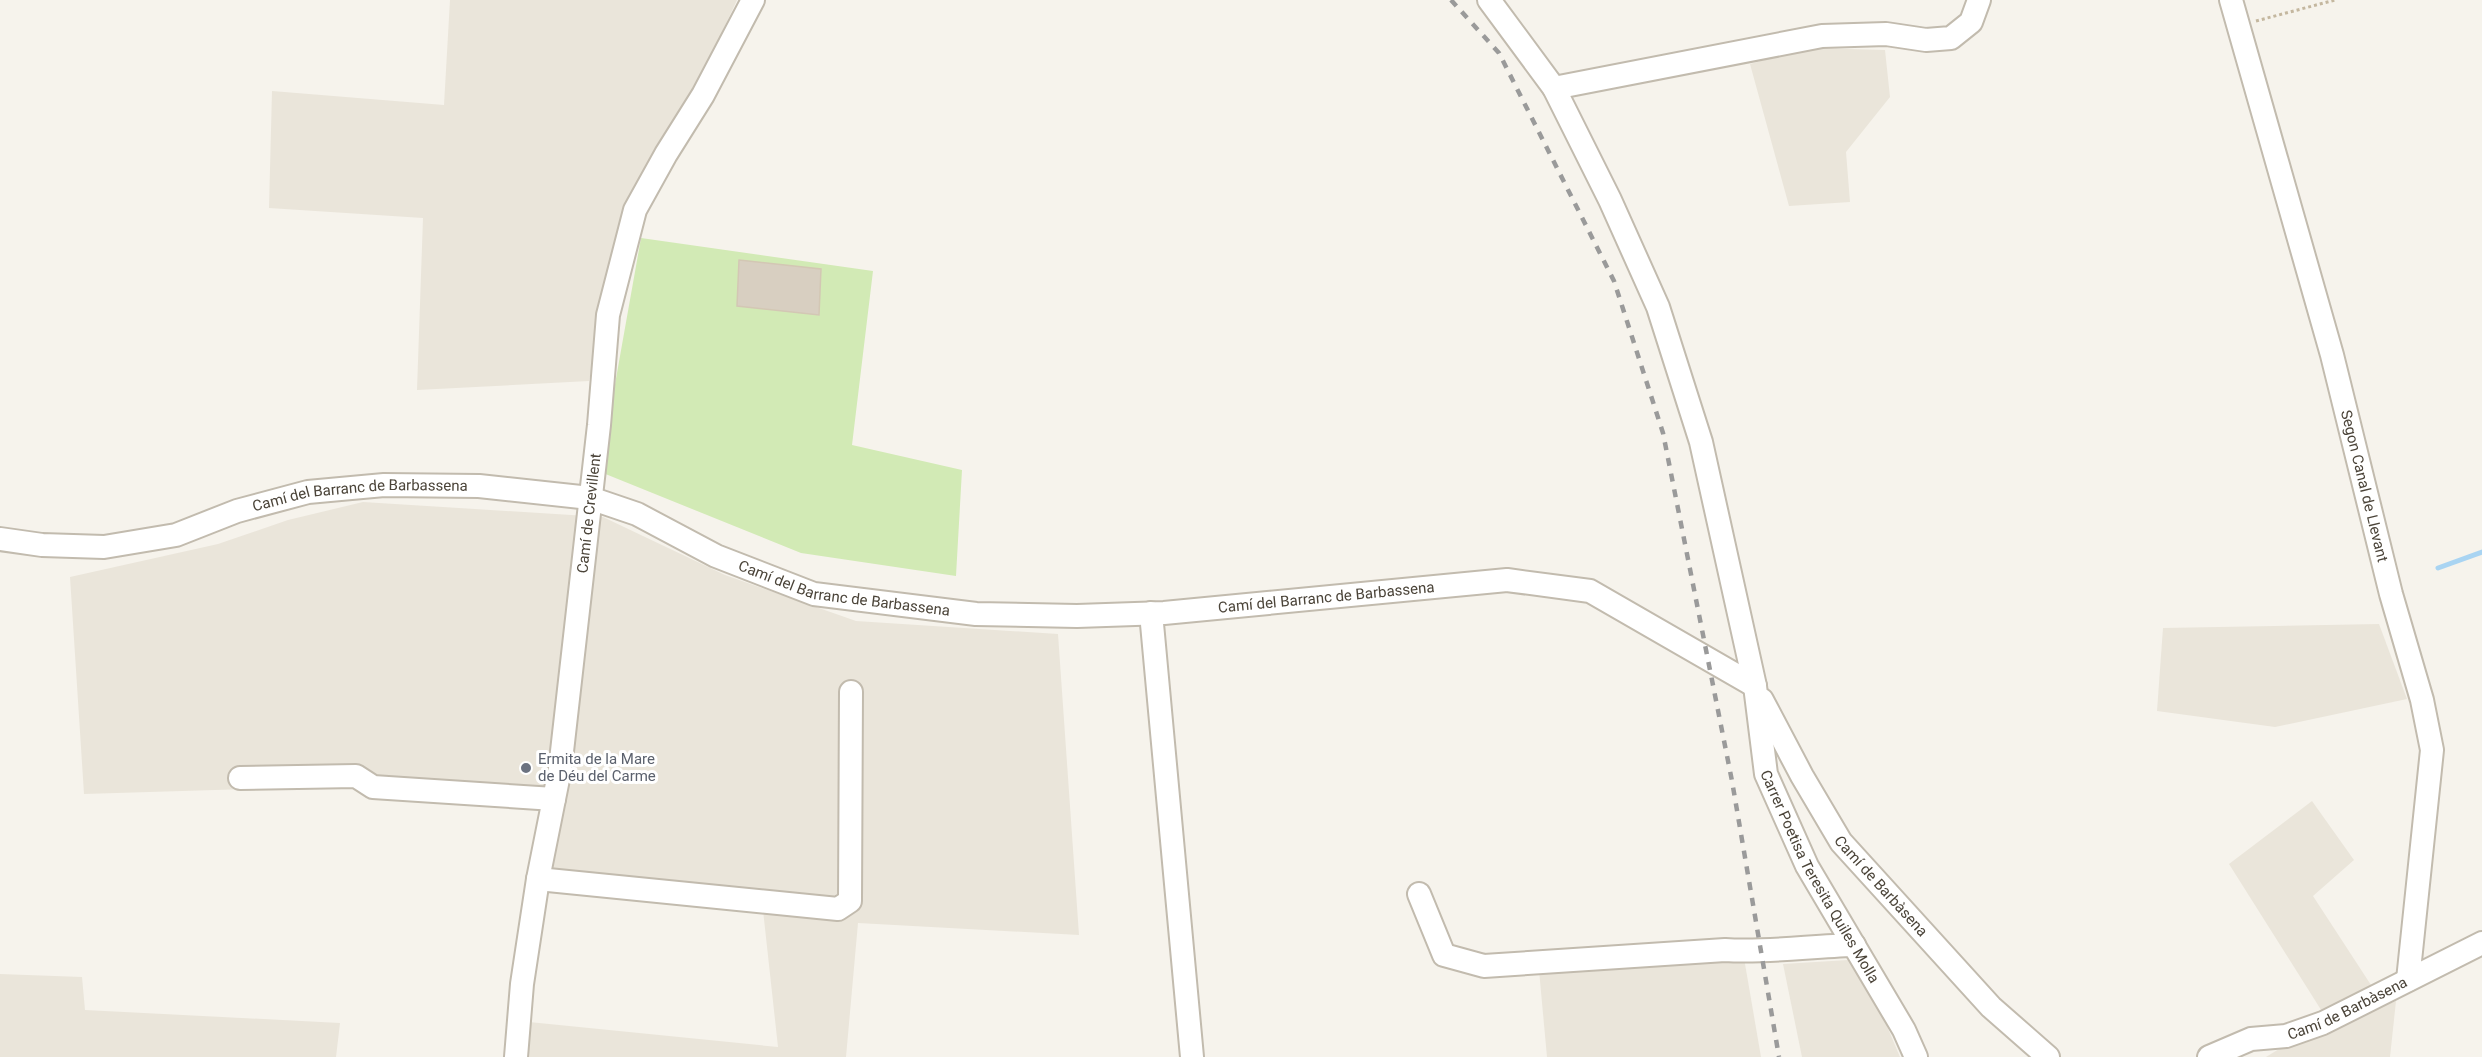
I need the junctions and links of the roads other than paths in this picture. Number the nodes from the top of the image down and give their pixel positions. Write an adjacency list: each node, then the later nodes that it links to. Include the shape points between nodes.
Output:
1 (753, 0): 6 (street, Camí de Crevillent, via 635,210 608,315)
2 (1490, 0): 5 (street)
3 (1979, 0): 5 (street, via 1971,22 1951,39 1886,34 1822,36)
4 (2231, 0): 17 (street, Segon Canal de Llevant, via 2332,355 2432,750)
5 (1554, 88): 9 (street, via 1658,307 1701,442)
6 (590, 498): 7 (street, Camí del Barranc de Barbassena, via 479,486 384,485 308,492 237,511 177,535 104,547); 8 (street, Camí del Barranc de Barbassena, via 636,514 716,556 814,594 976,614); 12 (street, Camí de Crevillent)
7 (0, 539)
8 (1151, 614): 9 (street, Camí del Barranc de Barbassena, via 1507,580 1590,591); 19 (street)
9 (1755, 686): 16 (street, Carrer Poetisa Teresita Quiles Molla, via 1766,774 1807,866); 21 (street, Camí de Barbàsena, via 1841,842 1991,1007)
10 (851, 692): 13 (street, via 850,901 838,909)
11 (240, 778): 12 (street, via 356,776 373,786)
12 (554, 798): 13 (street, Camí de Crevillent)
13 (538, 879): 18 (street, Camí de Crevillent)
14 (1419, 894): 16 (street, via 1444,955 1484,966)
15 (2482, 943): 17 (street, Camí de Barbàsena)
16 (1854, 945): 20 (street, Carrer Poetisa Teresita Quiles Molla)
17 (2408, 980): 22 (street, Camí de Barbàsena, via 2323,1023 2286,1035 2252,1040)
18 (516, 1057)
19 (1192, 1057)
20 (1916, 1057)
21 (2048, 1057)
22 (2209, 1057)

